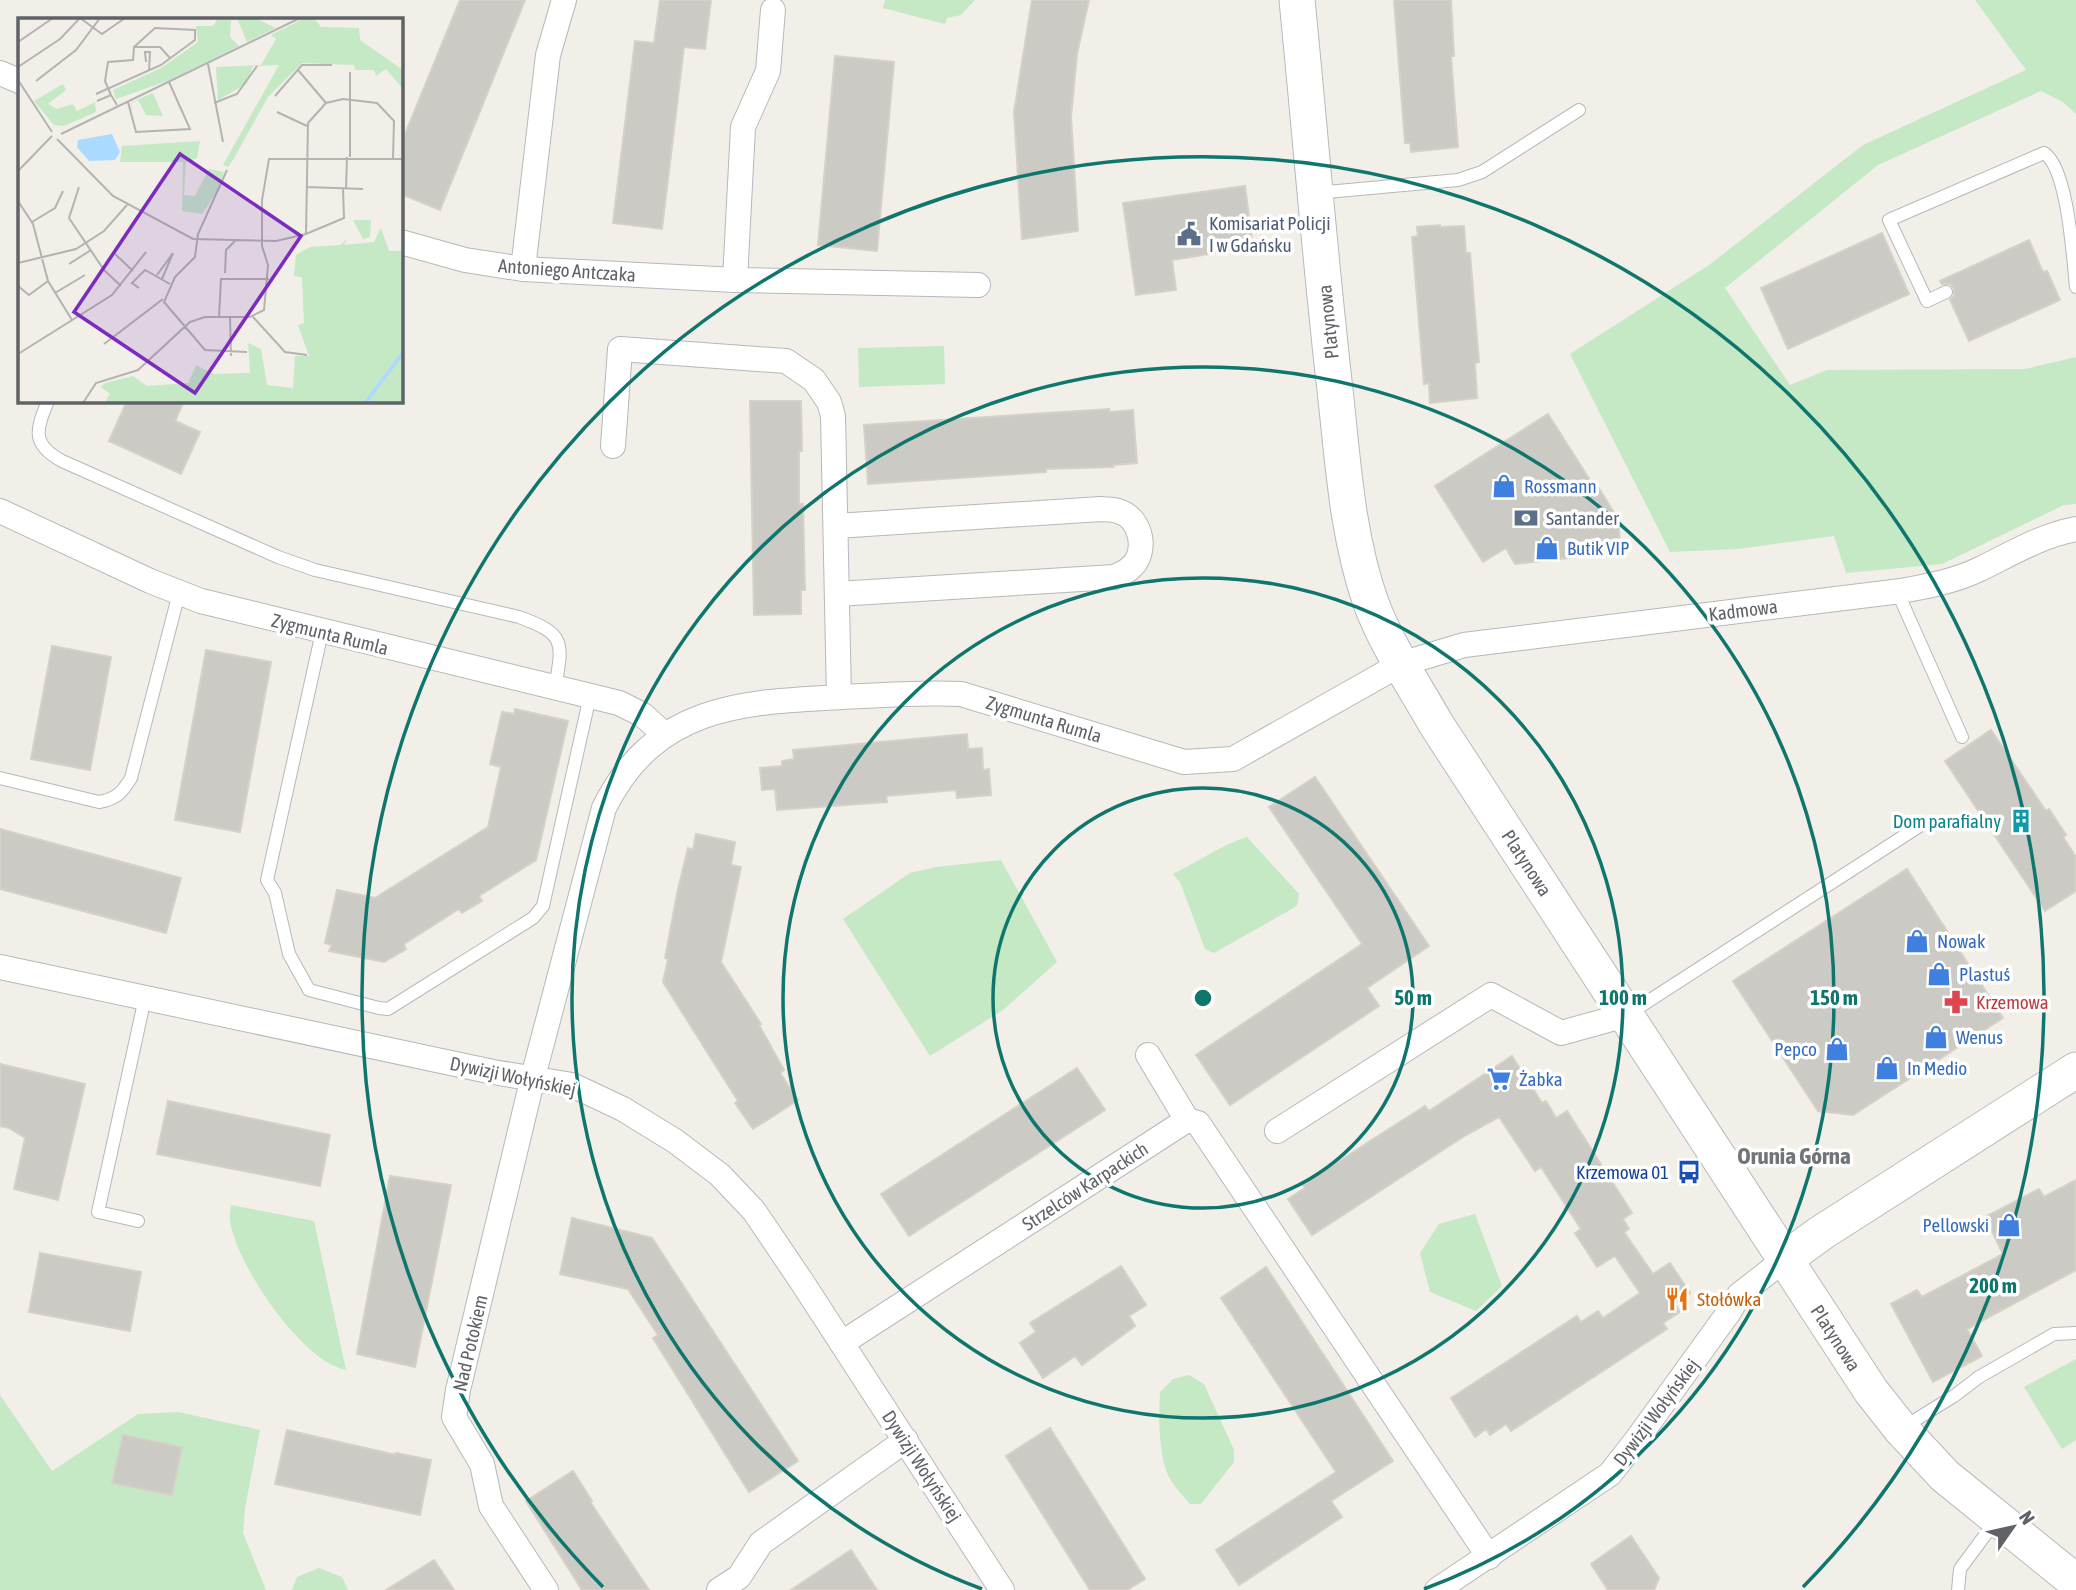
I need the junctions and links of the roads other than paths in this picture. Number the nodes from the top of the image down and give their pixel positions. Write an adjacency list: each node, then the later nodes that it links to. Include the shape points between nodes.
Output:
1 (1297, 0): 7 (street, Platynowa)
2 (562, 5): 9 (street, via 548,55)
3 (773, 10): 10 (street, via 768,71 743,127)
4 (0, 73): 5 (street)
5 (18, 81)
6 (1579, 110): 7 (lane, via 1482,172 1458,180)
7 (1316, 193): 23 (street, Platynowa, via 1349,508 1371,602)
8 (402, 242): 9 (street, Antoniego Antczaka, via 465,260)
9 (523, 269): 10 (street, Antoniego Antczaka)
10 (735, 280): 11 (street, Antoniego Antczaka)
11 (978, 285)
12 (2076, 287): 13 (lane, via 2067,205 2053,162 2044,153 1889,220 1927,301)
13 (1946, 292)
14 (48, 402): 24 (lane, via 38,428 47,453 113,484 315,570 542,625 555,635 561,653)
15 (613, 446): 17 (street, via 620,349 786,361 814,380 829,402)
16 (0, 511): 20 (street, Zygmunta Rumla)
17 (835, 526): 21 (street); 21 (street, via 1101,509 1119,511 1133,521 1141,537 1139,555 1130,569 1114,577)
18 (2076, 529): 19 (street, Kadmowa, via 2052,533 1941,584)
19 (1897, 591): 23 (street, Kadmowa, via 1464,645); 28 (lane)
20 (179, 593): 22 (street, Zygmunta Rumla); 29 (lane, via 131,778 123,791 114,799 99,802)
21 (837, 594): 26 (street)
22 (322, 632): 24 (street, Zygmunta Rumla); 25 (lane, via 267,880 275,893 289,954 309,990 379,1007 388,1009 410,996 533,918 543,906)
23 (1401, 664): 26 (street, Zygmunta Rumla, via 1233,759 1212,761 1184,762 961,694); 33 (street, Platynowa)
24 (555, 688): 25 (street, Zygmunta Rumla)
25 (590, 696): 27 (street, Zygmunta Rumla, via 643,715)
26 (839, 697): 27 (street, Zygmunta Rumla, via 727,707)
27 (665, 735): 36 (street, Zygmunta Rumla, via 640,756 604,808)
28 (1962, 737)
29 (0, 778)
30 (1921, 825): 33 (lane)
31 (0, 967): 32 (street, Dywizji Wołyńskiej)
32 (145, 998): 36 (street, Dywizji Wołyńskiej); 39 (lane, via 98,1212)
33 (1626, 1015): 38 (street, via 1561,1033 1491,995); 40 (street, Platynowa)
34 (1148, 1055): 37 (street)
35 (2076, 1070): 40 (street)
36 (533, 1077): 42 (street, Dywizji Wołyńskiej, via 572,1085 623,1109 720,1175 754,1211); 48 (street, Nad Potokiem, via 454,1417 482,1464 491,1506)
37 (1187, 1120): 42 (street, Strzelców Karpackich); 46 (street, via 1198,1123)
38 (1276, 1131)
39 (138, 1221)
40 (1784, 1260): 43 (street, Platynowa); 46 (street, Dywizji Wołyńskiej, via 1739,1295 1610,1474)
41 (2076, 1333): 43 (lane, via 2054,1334)
42 (842, 1343): 44 (street, Dywizji Wołyńskiej)
43 (1901, 1429): 45 (street, Platynowa, via 1945,1476)
44 (906, 1440): 49 (street, via 761,1542 739,1577); 50 (street, Dywizji Wołyńskiej)
45 (1997, 1519): 47 (street, Platynowa); 52 (lane, via 1959,1569)
46 (1489, 1557): 51 (street, Dywizji Wołyńskiej)
47 (2076, 1582)
48 (546, 1590)
49 (719, 1590)
50 (1002, 1590)
51 (1437, 1590)
52 (1958, 1590)

